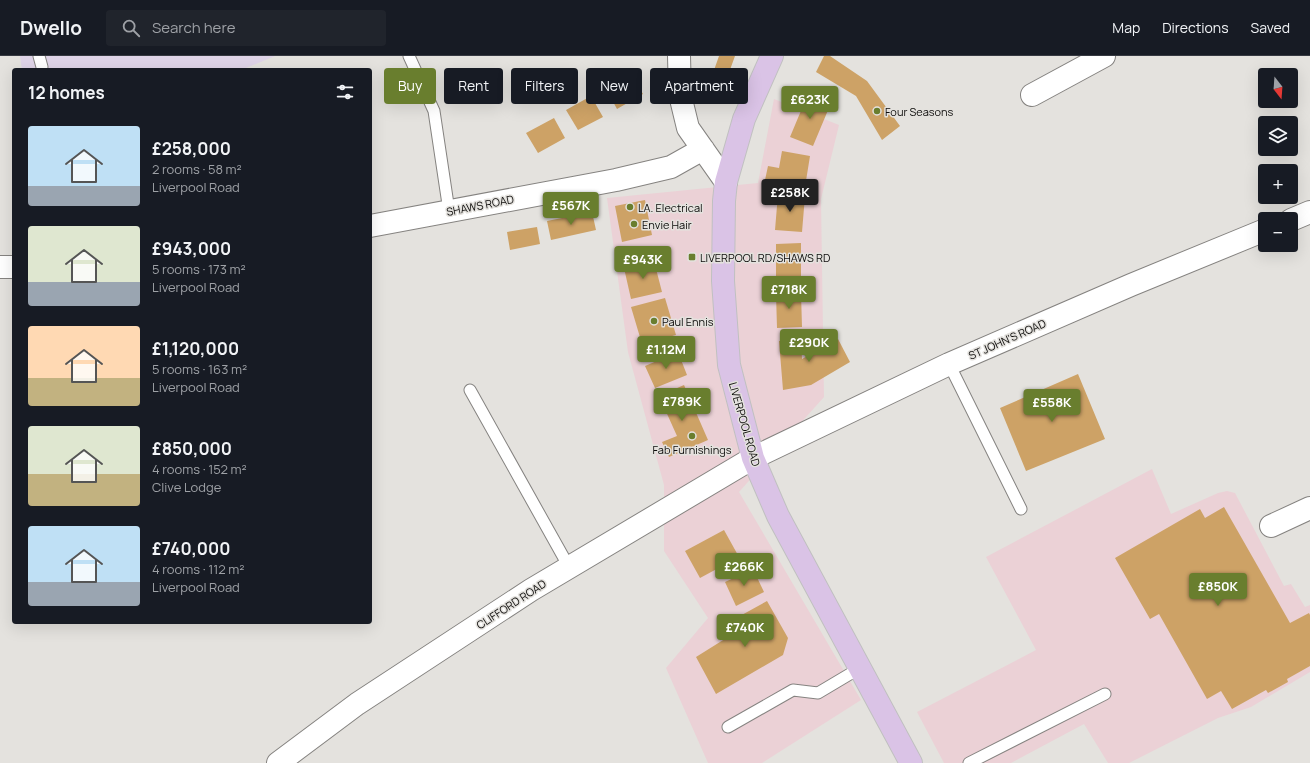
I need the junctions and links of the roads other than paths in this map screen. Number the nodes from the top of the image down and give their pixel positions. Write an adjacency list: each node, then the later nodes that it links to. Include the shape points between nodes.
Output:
1 (409, 56): 8 (lane, via 434,111)
2 (680, 56): 6 (street, via 680,95 688,128)
3 (772, 56): 7 (main road, LIVERPOOL ROAD, via 744,119)
4 (1104, 56): 5 (street)
5 (1032, 96)
6 (703, 148): 7 (street); 8 (street, SHAWS ROAD, via 671,166 616,180)
7 (726, 182): 17 (main road, LIVERPOOL ROAD, via 723,281 729,365)
8 (450, 211): 11 (street, SHAWS ROAD)
9 (1310, 212): 10 (street)
10 (1298, 217)
11 (372, 226)
12 (1258, 233): 15 (street, ST JOHN'S ROAD)
13 (0, 267): 14 (street)
14 (12, 267)
15 (949, 364): 17 (street, ST JOHN'S ROAD); 19 (lane)
16 (470, 390): 21 (lane)
17 (753, 458): 21 (street, CLIFFORD ROAD); 22 (main road, LIVERPOOL ROAD, via 778,516)
18 (1310, 508): 20 (street)
19 (1021, 509)
20 (1271, 526)
21 (569, 567): 25 (street, CLIFFORD ROAD, via 357,704)
22 (860, 668): 24 (lane, via 818,693 793,690); 26 (main road, LIVERPOOL ROAD)
23 (1105, 694): 27 (lane)
24 (728, 726)
25 (278, 763)
26 (911, 763)
27 (969, 763)

